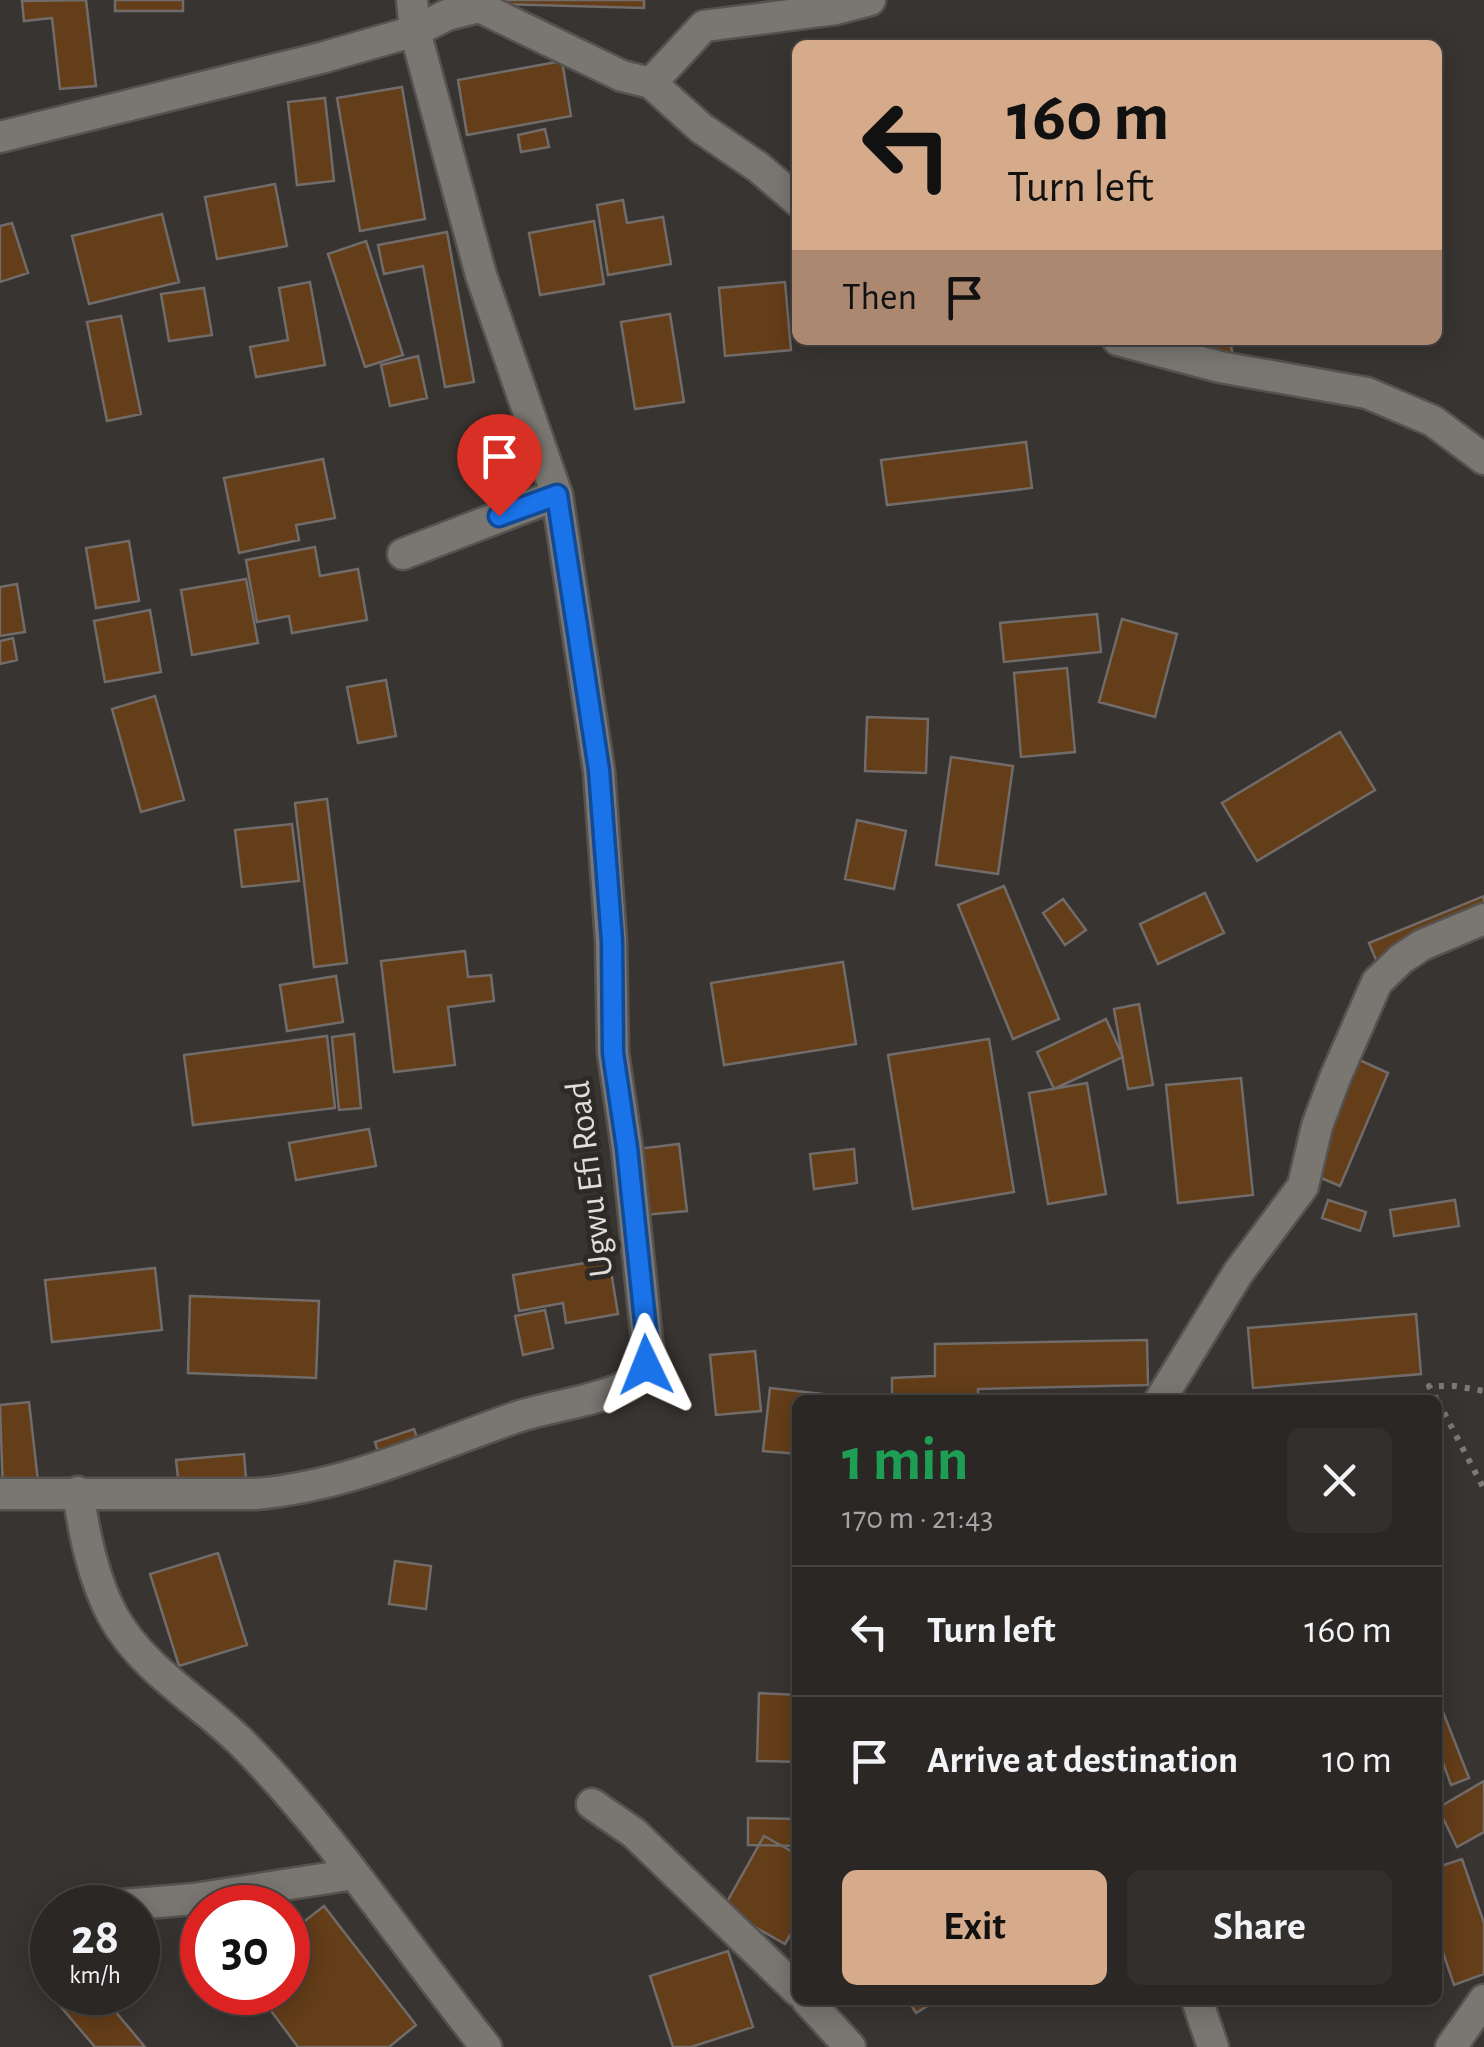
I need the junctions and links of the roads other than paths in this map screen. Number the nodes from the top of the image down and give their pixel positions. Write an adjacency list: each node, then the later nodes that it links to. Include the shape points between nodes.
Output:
1 (412, 0): 4 (street)
2 (870, 0): 5 (street, via 704,26)
3 (472, 4): 4 (street); 5 (street)
4 (415, 31): 6 (street); 10 (street, via 481,275)
5 (651, 84): 7 (street)
6 (0, 136)
7 (792, 196)
8 (1138, 345): 9 (street, via 1367,394 1433,420)
9 (1484, 460)
10 (557, 495): 11 (street); 14 (street, Ugwu Efi Road, via 599,770 613,1053 646,1365 620,1389 292,1491)
11 (403, 554)
12 (1484, 920): 13 (street, via 1422,945 1378,982 1335,1078 1303,1186 1238,1273)
13 (1163, 1395)
14 (78, 1492): 15 (street, Ugwu Efi Road); 17 (street, via 112,1615 135,1647 243,1744)
15 (0, 1494)
16 (592, 1804): 19 (street, via 634,1833)
17 (354, 1874): 18 (street); 23 (street)
18 (160, 1901)
19 (792, 1985)
20 (1484, 2000): 26 (street)
21 (811, 2005): 24 (street)
22 (1200, 2005): 25 (street)
23 (486, 2047)
24 (850, 2047)
25 (1213, 2047)
26 (1451, 2047)

